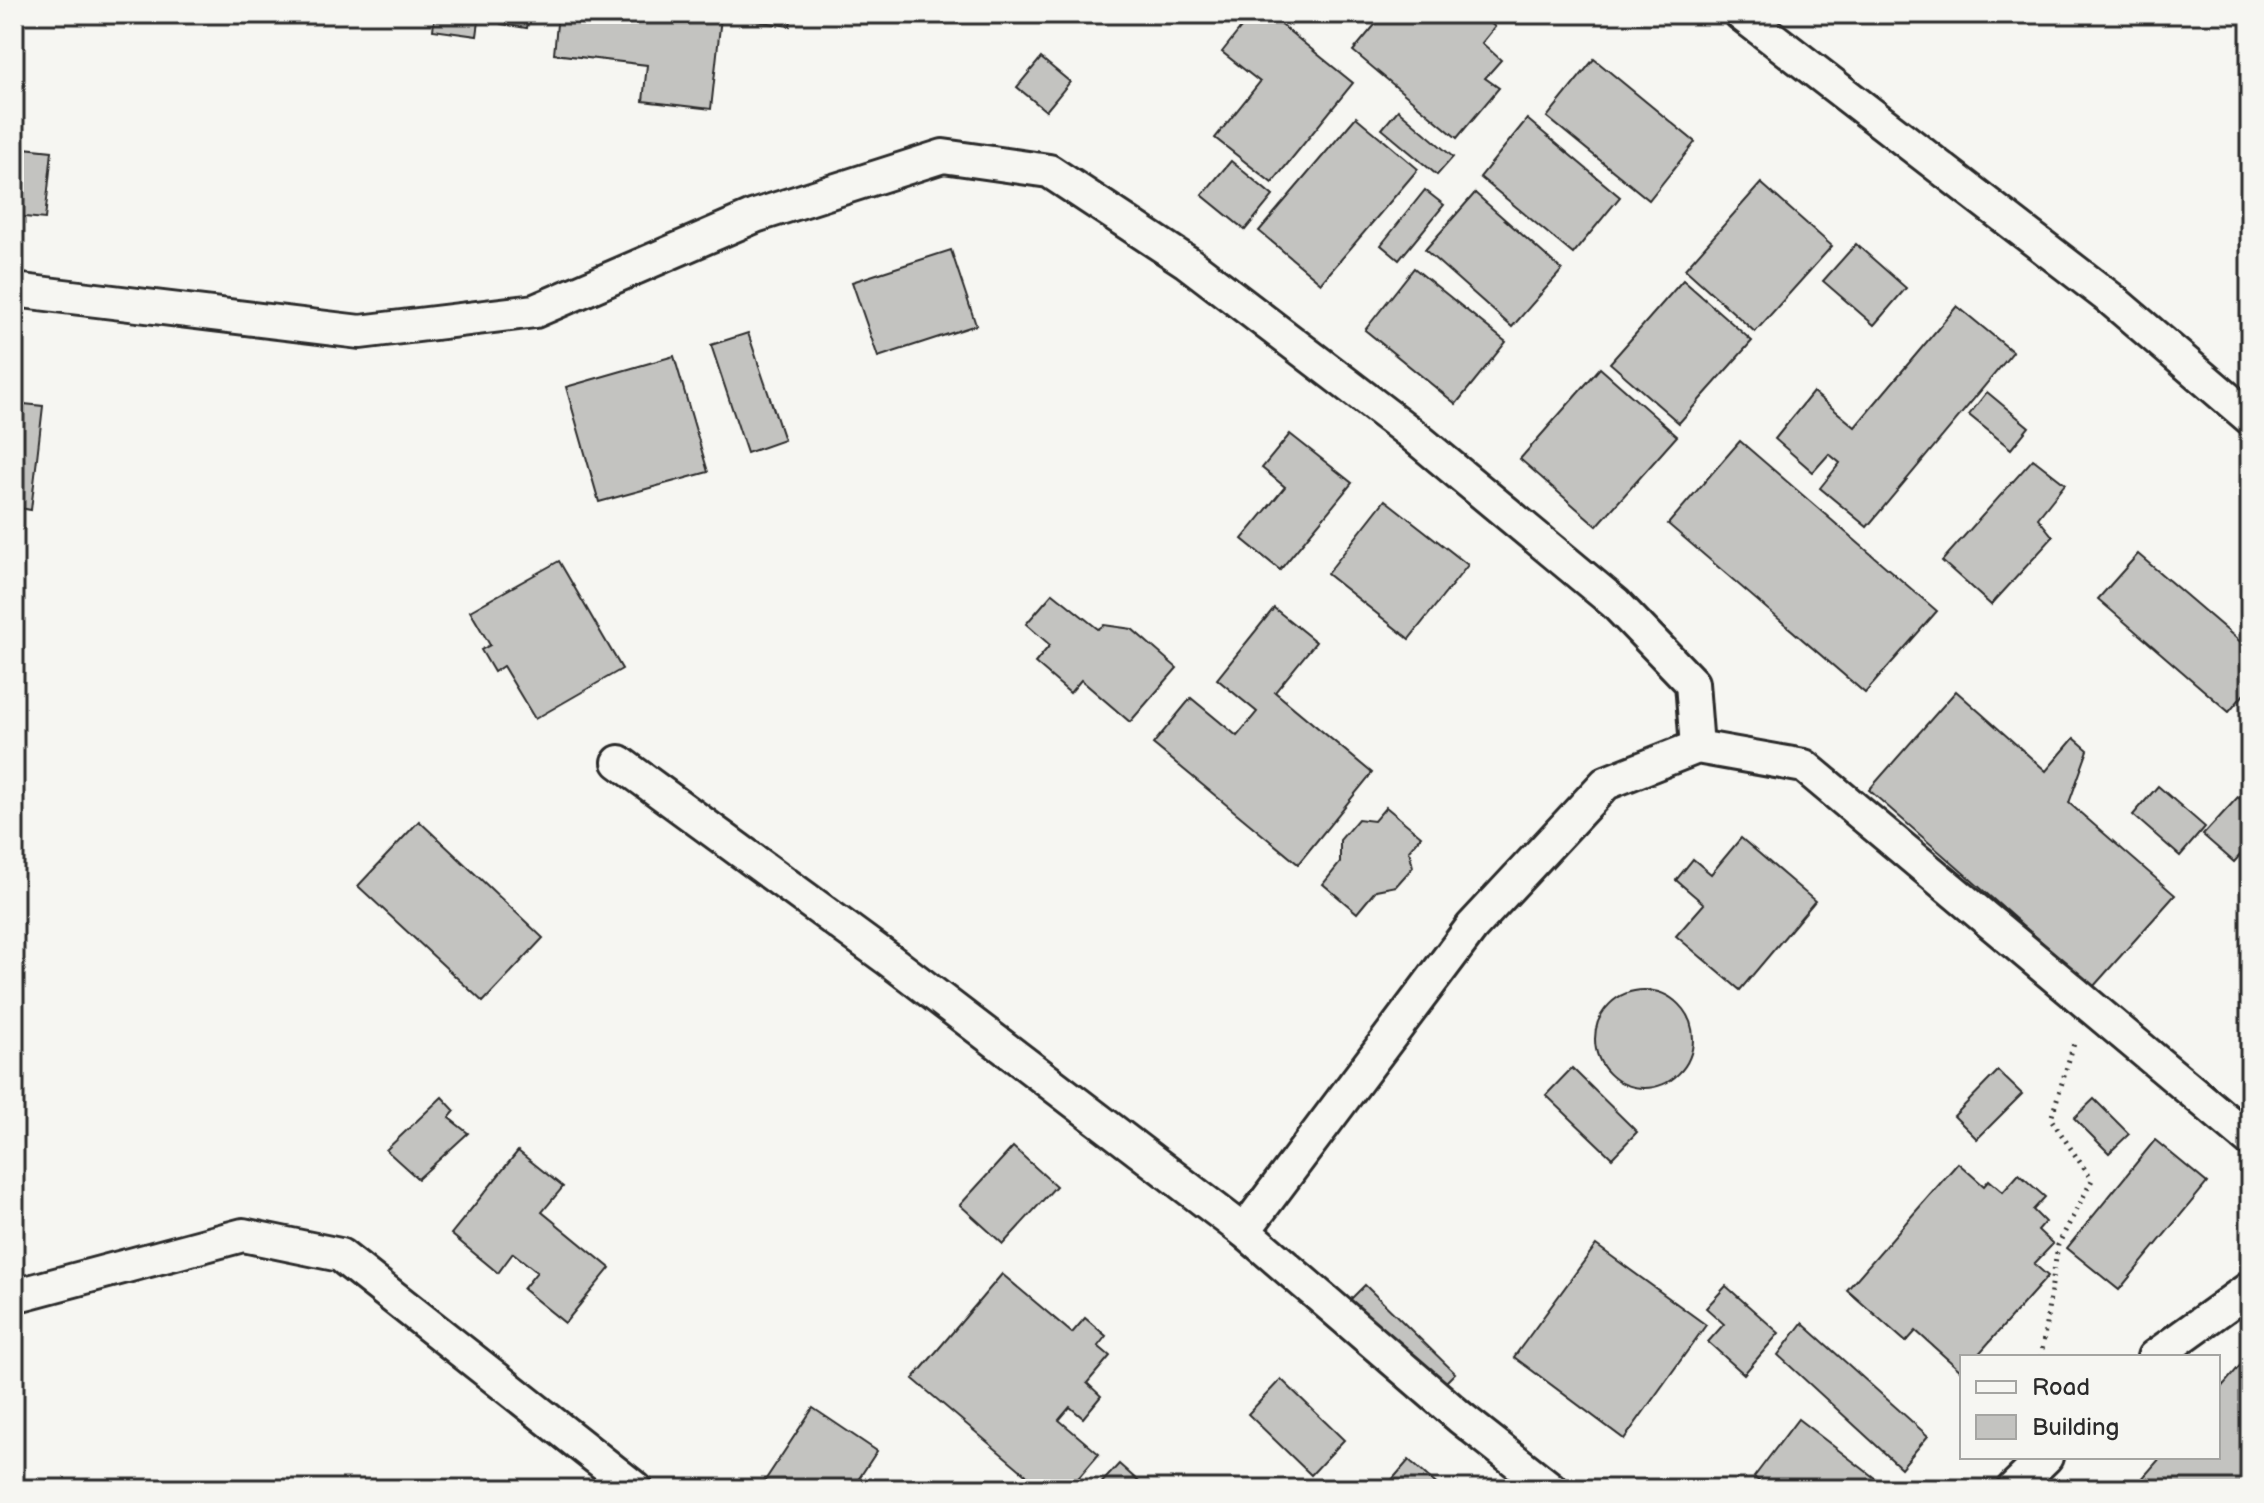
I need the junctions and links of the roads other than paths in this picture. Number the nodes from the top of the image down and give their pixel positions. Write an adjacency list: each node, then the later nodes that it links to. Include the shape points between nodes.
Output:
1 (1741, 14): 3 (street, via 2111,299)
2 (14, 290): 4 (street, via 360,332 535,311 755,216 943,156 1049,171 1187,262 1408,431 1615,603 1692,683)
3 (2250, 418)
4 (1697, 747): 6 (street, via 1804,766); 7 (street, via 1606,783 1472,927)
5 (619, 762): 7 (street)
6 (2250, 1140)
7 (1244, 1231): 13 (street)
8 (2250, 1288): 10 (street)
9 (14, 1296): 12 (street, via 243,1235 340,1255)
10 (2157, 1355)
11 (2044, 1459): 14 (street)
12 (636, 1489)
13 (1551, 1489)
14 (2013, 1489)

